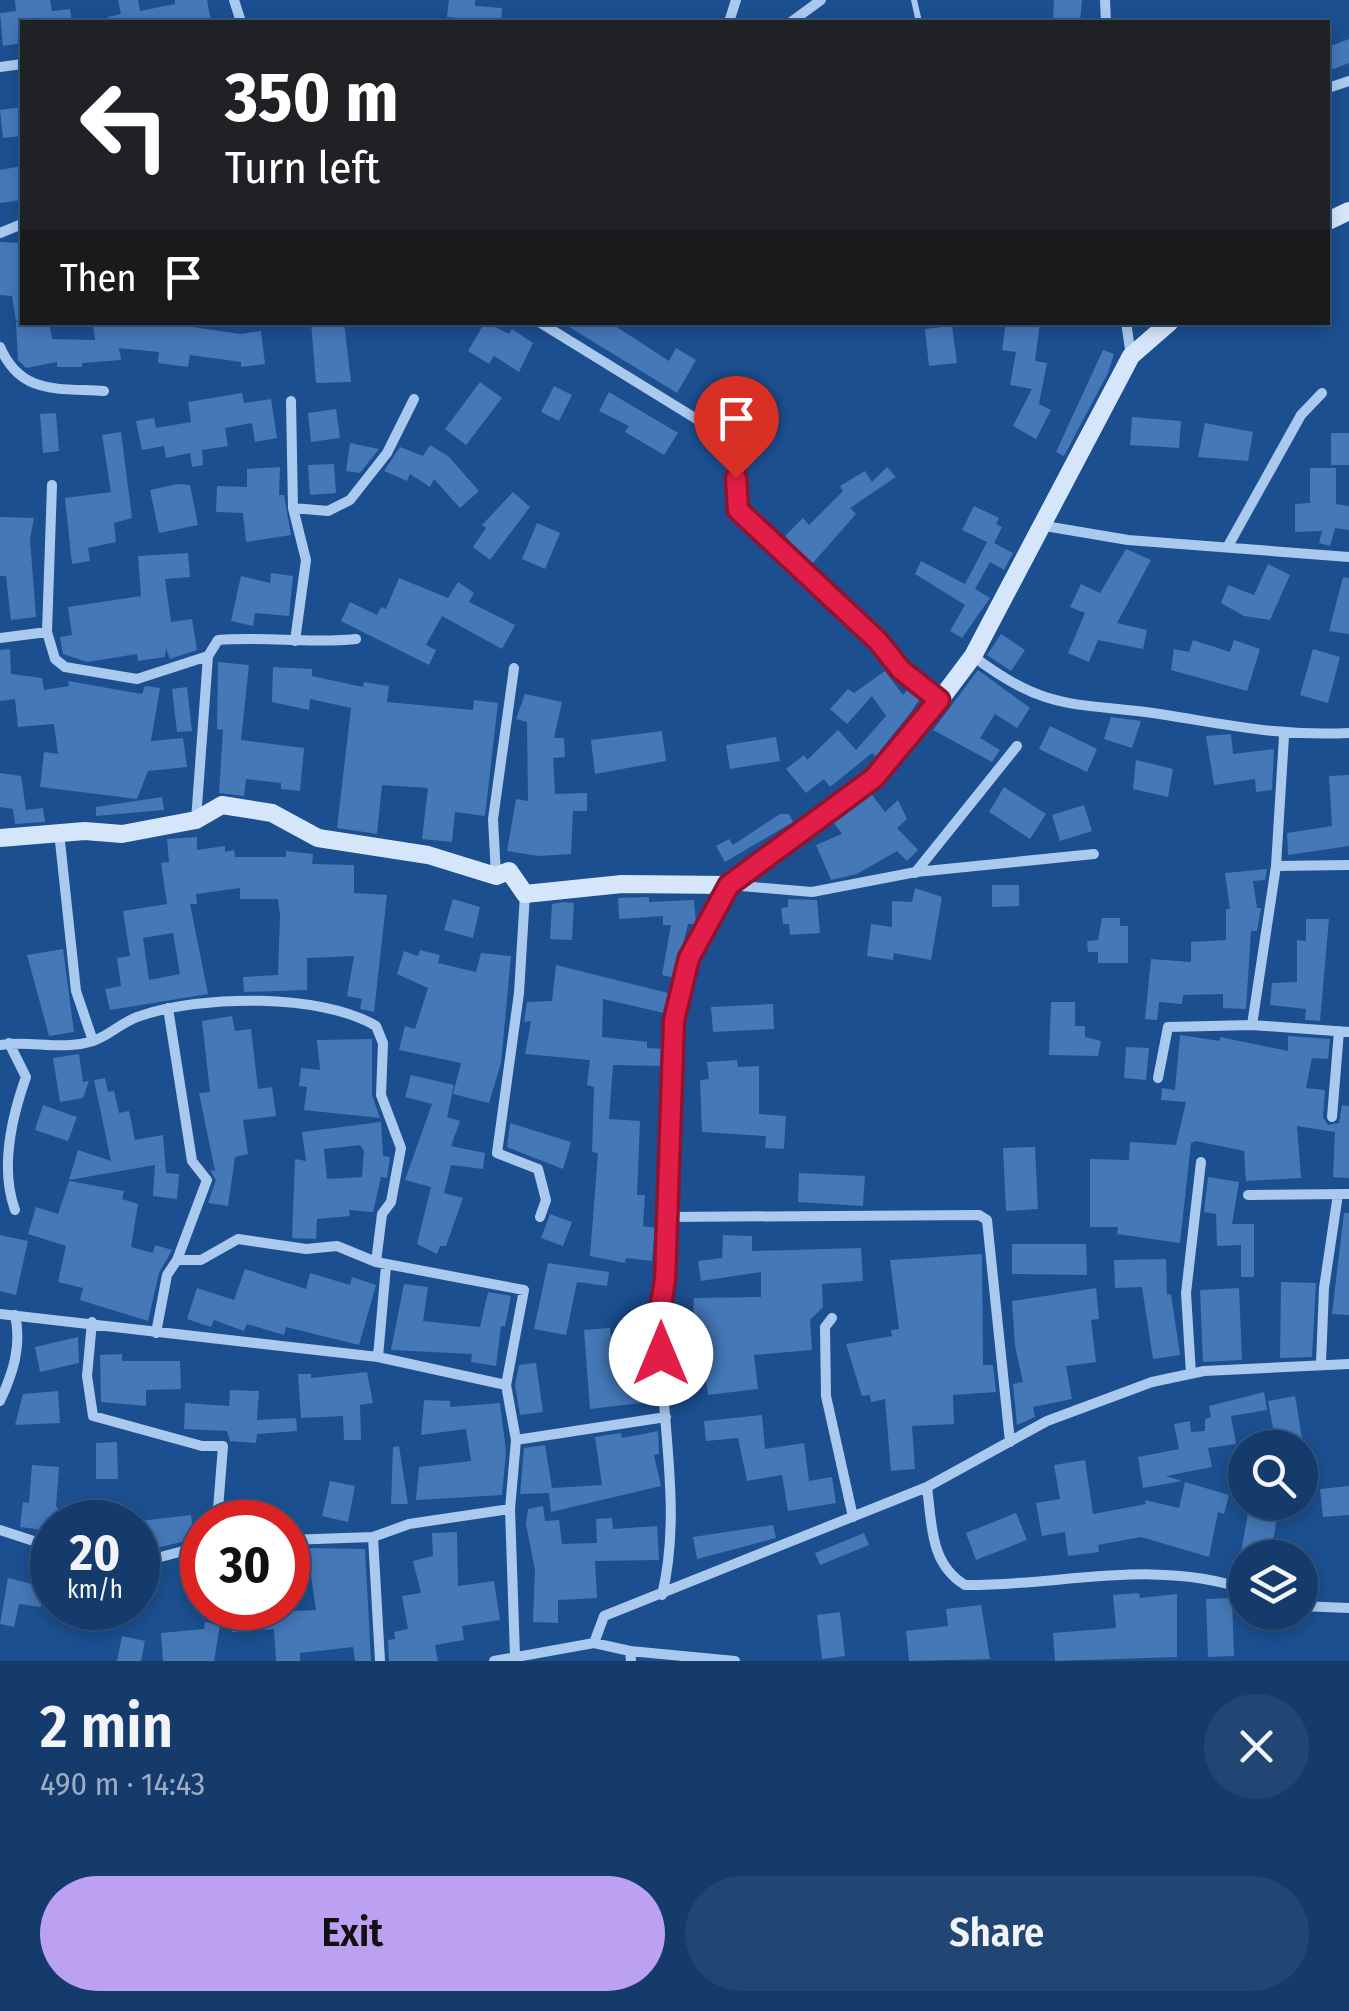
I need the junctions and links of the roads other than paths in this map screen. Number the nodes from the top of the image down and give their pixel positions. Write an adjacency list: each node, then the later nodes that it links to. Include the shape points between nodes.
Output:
1 (820, 0): 2 (street)
2 (793, 20)
3 (544, 325): 24 (street, via 734,448 738,510)
4 (1126, 325): 7 (street)
5 (1167, 325): 7 (street)
6 (0, 348): 8 (street, via 11,372 32,384)
7 (1131, 356): 14 (street)
8 (104, 391)
9 (1322, 393): 15 (street, via 1301,415)
10 (414, 399): 13 (street, via 387,453 350,500 328,511)
11 (291, 401): 13 (street)
12 (52, 485): 17 (street)
13 (293, 508): 20 (street, via 306,560)
14 (1045, 526): 15 (street); 22 (street)
15 (1228, 546): 16 (street)
16 (1349, 557)
17 (47, 632): 18 (street); 21 (street, via 55,660 66,667 137,679)
18 (0, 638)
19 (356, 639): 20 (street)
20 (294, 642): 21 (street, via 218,640)
21 (208, 656): 28 (street)
22 (973, 656): 24 (street); 26 (street, via 1052,702)
23 (514, 668): 35 (street, via 494,819)
24 (939, 700): 36 (street, via 874,778)
25 (1349, 734): 26 (street)
26 (1284, 736): 33 (street)
27 (1016, 746): 34 (street)
28 (196, 820): 29 (street, via 122,834); 35 (street, via 222,805 272,813 318,838 428,855)
29 (58, 832): 30 (street); 41 (street, via 76,991)
30 (0, 838)
31 (1094, 854): 34 (street)
32 (1349, 865): 33 (street)
33 (1276, 866): 39 (street)
34 (915, 872): 36 (street, via 812,892)
35 (496, 876): 37 (street, via 509,871)
36 (729, 885): 37 (street, via 622,884); 50 (street, via 689,958 674,1020)
37 (525, 894): 49 (street, via 519,993 496,1154 538,1169 546,1200)
38 (168, 1008): 41 (street, via 137,1016); 51 (street, via 192,1162 207,1180); 52 (street, via 299,1001 376,1026 382,1095 401,1148 382,1214)
39 (1252, 1025): 40 (street); 43 (street, via 1168,1026)
40 (1344, 1032): 44 (street)
41 (93, 1041): 42 (street)
42 (5, 1044): 48 (street, via 26,1077 1,1166 2,1190)
43 (1158, 1078)
44 (1332, 1117)
45 (1201, 1162): 61 (street, via 1186,1292)
46 (1344, 1194): 47 (street); 59 (street, via 1324,1288)
47 (1248, 1195)
48 (15, 1210)
49 (540, 1217)
50 (665, 1217): 64 (street, via 658,1322); 66 (street, via 897,1212 987,1220)
51 (177, 1260): 52 (street, via 201,1260 238,1240 337,1246); 57 (street, via 167,1275)
52 (381, 1264): 58 (street); 62 (street, via 524,1290)
53 (0, 1314): 54 (street)
54 (15, 1315): 56 (street); 63 (street, via 14,1366)
55 (832, 1318): 70 (street, via 825,1327 826,1396)
56 (92, 1322): 57 (street); 68 (street, via 87,1376 93,1416 223,1446)
57 (156, 1333): 58 (street)
58 (378, 1357): 62 (street)
59 (1321, 1364): 60 (street); 61 (street)
60 (1349, 1364)
61 (1190, 1374): 66 (street, via 1047,1421)
62 (506, 1385): 65 (street)
63 (0, 1401)
64 (666, 1418): 65 (street); 76 (street, via 672,1546)
65 (516, 1440): 69 (street)
66 (1010, 1442): 67 (street)
67 (928, 1487): 70 (street); 75 (street, via 938,1558 965,1585 1092,1574 1188,1575)
68 (219, 1500)
69 (510, 1509): 72 (street, via 409,1524); 80 (street)
70 (853, 1518): 76 (street)
71 (0, 1530): 74 (street)
72 (373, 1537): 73 (street); 82 (street)
73 (310, 1539)
74 (30, 1540)
75 (1228, 1585)
76 (662, 1595): 79 (street, via 604,1616)
77 (1318, 1607): 78 (street)
78 (1349, 1608)
79 (594, 1643): 80 (street); 81 (street)
80 (515, 1656): 83 (street)
81 (630, 1656): 84 (street)
82 (380, 1661)
83 (494, 1661)
84 (735, 1661)

